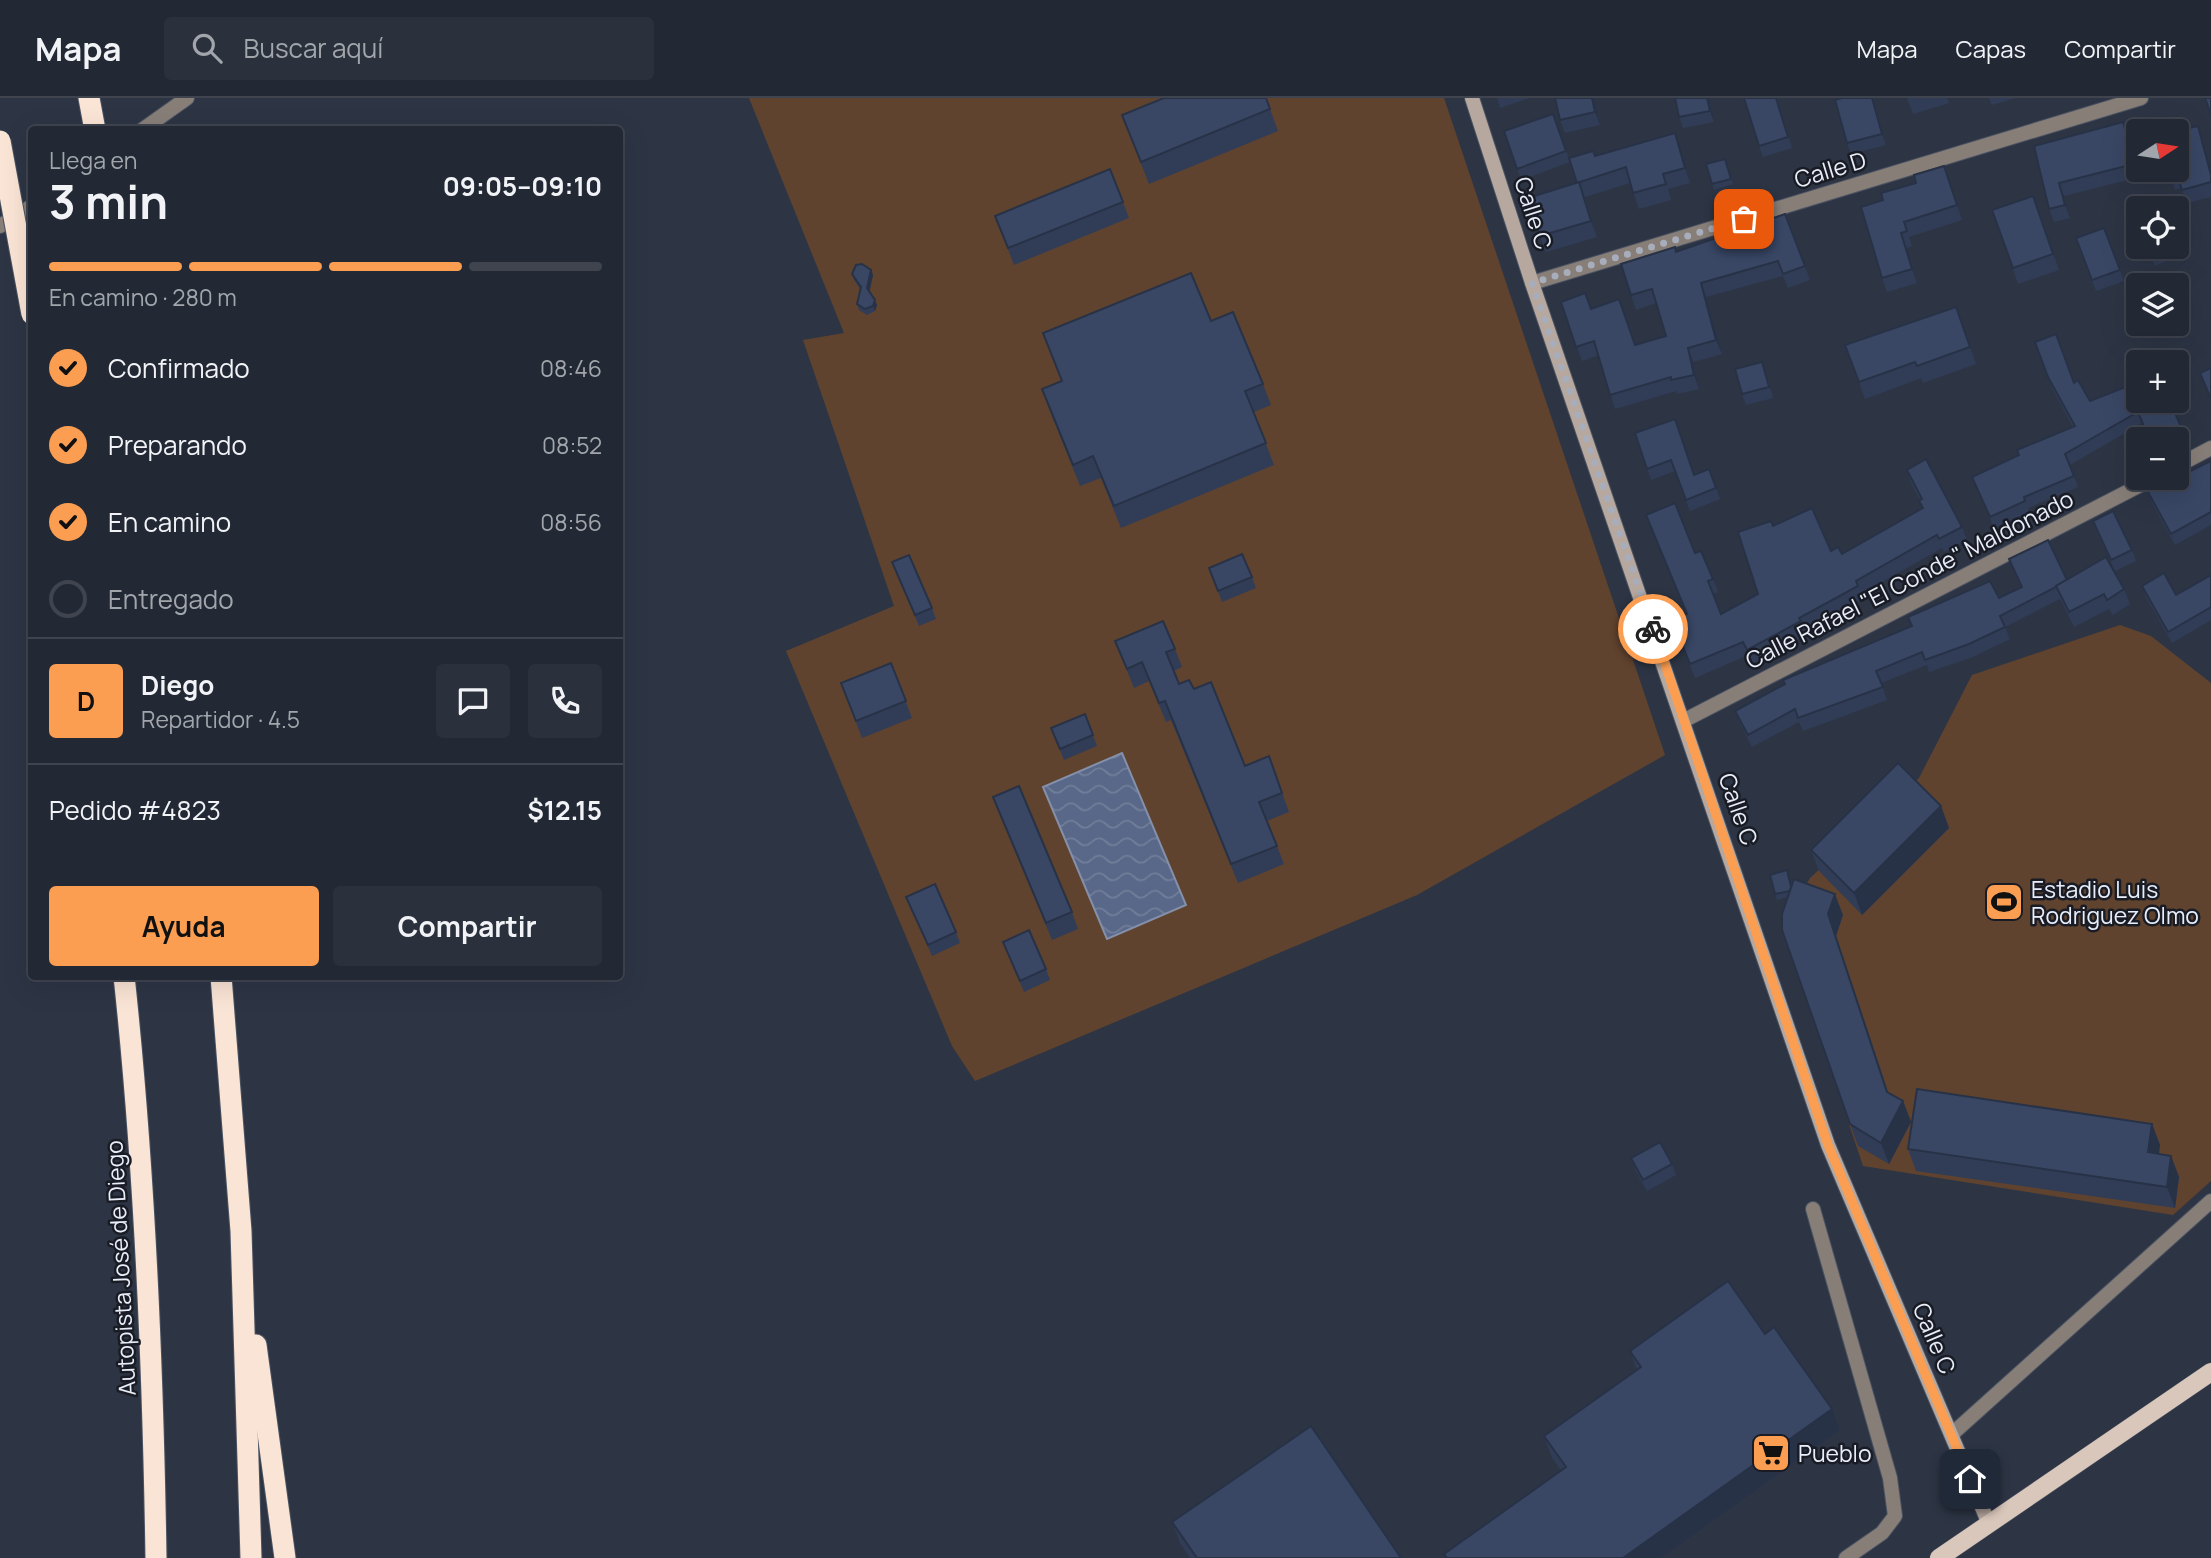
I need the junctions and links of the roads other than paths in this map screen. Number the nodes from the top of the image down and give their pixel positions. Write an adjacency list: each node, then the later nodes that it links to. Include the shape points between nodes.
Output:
1 (89, 98): 5 (highway)
2 (187, 98): 6 (street)
3 (1472, 98): 10 (street, Calle C)
4 (2141, 98): 10 (street, Calle D)
5 (94, 126)
6 (148, 126)
7 (0, 141): 11 (highway, bridge)
8 (28, 208): 9 (street)
9 (0, 226)
10 (1532, 283): 15 (street, Calle C)
11 (28, 292)
12 (2211, 448): 13 (street)
13 (2189, 460)
14 (2131, 490): 15 (street, Calle Rafael "El Conde" Maldonado)
15 (1685, 720): 22 (street, Calle C, via 1828,1145)
16 (124, 980): 24 (highway, Autopista José de Diego, via 153,1348)
17 (221, 980): 20 (highway)
18 (2211, 1201): 22 (street)
19 (1813, 1209): 27 (street, via 1890,1478 1895,1516 1882,1533)
20 (241, 1231): 25 (highway); 26 (highway)
21 (2211, 1372): 23 (main road)
22 (1952, 1434): 23 (street, Calle C)
23 (1989, 1524): 28 (main road)
24 (156, 1558)
25 (251, 1558)
26 (285, 1558)
27 (1846, 1558)
28 (1939, 1558)

